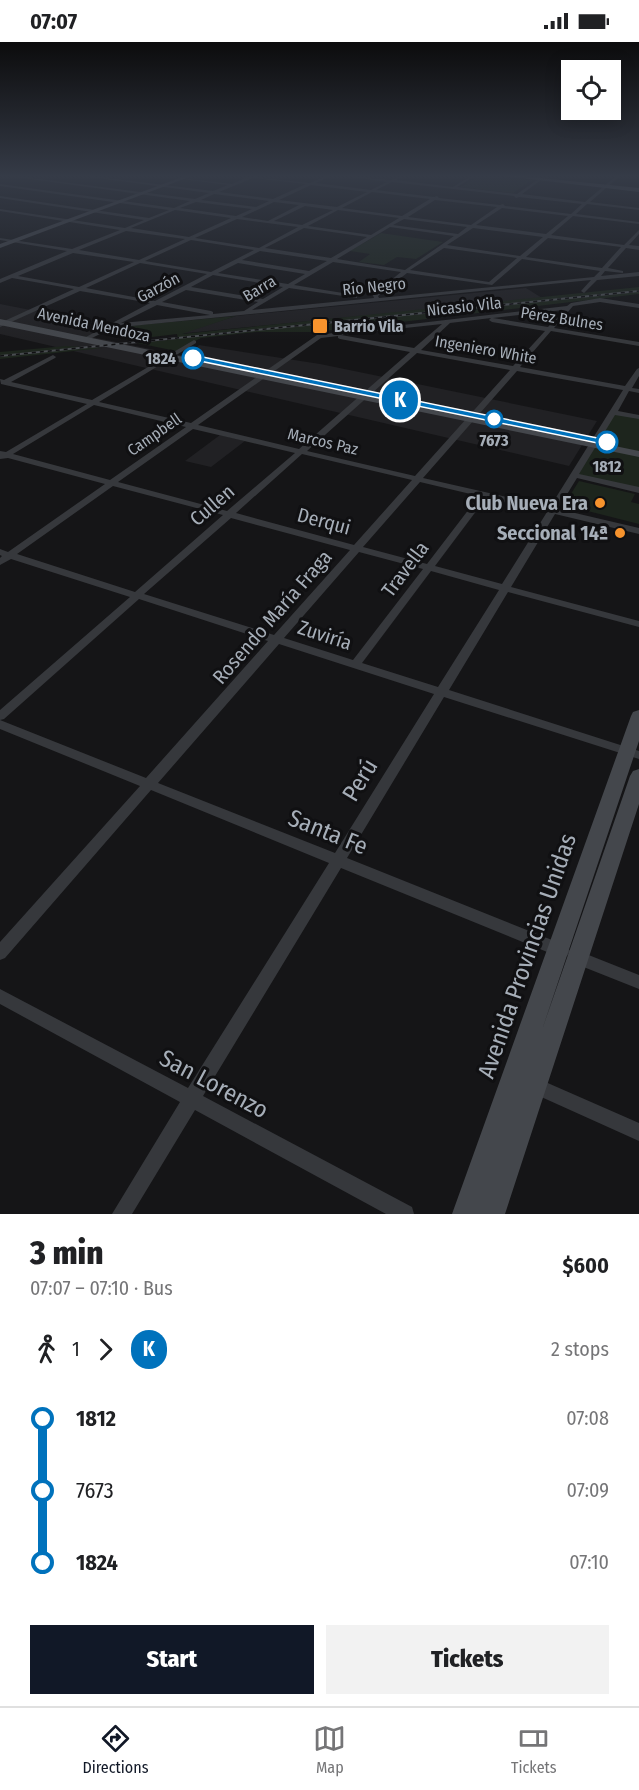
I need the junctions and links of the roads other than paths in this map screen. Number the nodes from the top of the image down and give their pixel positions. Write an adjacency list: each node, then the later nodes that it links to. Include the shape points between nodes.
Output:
1 (40, 231): 18 (main road)
2 (122, 231): 24 (street)
3 (137, 231): 17 (street)
4 (208, 231): 17 (street)
5 (296, 231): 23 (street, Garzón)
6 (331, 231): 14 (street)
7 (381, 231): 14 (street, Barra)
8 (425, 231): 13 (street)
9 (464, 231): 13 (street)
10 (507, 231): 15 (street)
11 (553, 231): 15 (street)
12 (639, 231): 21 (street)
13 (458, 235): 20 (street)
14 (371, 236): 26 (street, Barra)
15 (547, 236): 21 (street); 25 (street)
16 (0, 239): 18 (street)
17 (189, 239): 23 (street); 28 (street)
18 (13, 241): 19 (main road); 24 (street)
19 (0, 246)
20 (442, 246): 25 (street); 30 (street)
21 (625, 246): 22 (street); 29 (street)
22 (639, 248)
23 (260, 249): 26 (street); 27 (street, Garzón)
24 (72, 251): 28 (street); 35 (street)
25 (522, 258): 29 (street); 38 (street)
26 (331, 260): 30 (street); 31 (street, Barra)
27 (237, 261): 31 (street); 33 (street, Garzón)
28 (139, 262): 33 (street); 42 (street)
29 (603, 269): 34 (street); 36 (street)
30 (406, 272): 38 (street); 44 (street)
31 (309, 273): 39 (street, Barra)
32 (0, 274): 35 (street)
33 (212, 274): 39 (street); 41 (street, Garzón)
34 (639, 274): 36 (street, Río Negro)
35 (12, 276): 37 (street); 42 (street)
36 (595, 278): 40 (street, Río Negro); 43 (street)
37 (0, 281)
38 (490, 284): 40 (street)
39 (288, 286): 44 (street); 45 (street, Barra)
40 (502, 287): 44 (street, Río Negro)
41 (186, 288): 45 (street); 46 (street, Garzón)
42 (79, 289): 46 (street); 53 (street)
43 (584, 291)
44 (374, 300): 49 (street, Río Negro)
45 (262, 301): 49 (street, Barra)
46 (157, 303): 50 (street); 54 (street, Garzón)
47 (639, 306): 48 (street, Nicasio Vila, via 600,300)
48 (569, 307): 51 (street, Nicasio Vila); 55 (street, Rosendo María Fraga)
49 (243, 313): 50 (street, Río Negro)
50 (224, 315): 54 (street, Río Negro)
51 (480, 318): 52 (street, Nicasio Vila); 55 (street, Pérez Bulnes)
52 (448, 321): 56 (street, Nicasio Vila); 60 (street, Cullen)
53 (3, 322): 57 (main road, Avenida Mendoza)
54 (112, 326): 57 (street, Garzón)
55 (550, 329): 59 (street, Pérez Bulnes); 63 (street, Rosendo María Fraga)
56 (328, 334): 60 (street, Ingeniero White); 65 (street, Campbell, via 319,336)
57 (89, 338): 61 (main road, Avenida Mendoza)
58 (194, 342): 61 (street)
59 (639, 344)
60 (415, 350): 63 (street, Ingeniero White); 69 (street, Cullen)
61 (172, 355): 65 (main road, Avenida Mendoza); 70 (street)
62 (53, 357): 66 (street)
63 (515, 368): 67 (street, Ingeniero White); 72 (street, Rosendo María Fraga)
64 (639, 370): 67 (street, Perú)
65 (263, 374): 69 (main road, Avenida Mendoza); 74 (street, Campbell)
66 (2, 382): 70 (street, Marcos Paz)
67 (627, 389): 68 (street, Ingeniero White); 71 (street, Perú)
68 (639, 391)
69 (365, 395): 72 (main road, Avenida Mendoza); 77 (street, Cullen)
70 (94, 403): 74 (street, Marcos Paz); 79 (street)
71 (613, 412): 73 (street); 75 (street, Perú)
72 (472, 417): 75 (main road, Avenida Mendoza); 81 (street, Rosendo María Fraga)
73 (639, 417)
74 (191, 426): 77 (street, Marcos Paz); 82 (street, Campbell)
75 (594, 442): 76 (main road, Avenida Mendoza); 78 (main road, Avenida Mendoza); 80 (street, Perú)
76 (639, 449)
77 (301, 451): 81 (street, Marcos Paz); 86 (street, Cullen)
78 (639, 454)
79 (2, 455): 82 (street, Derqui)
80 (573, 476): 83 (street); 85 (street, Perú)
81 (418, 479): 84 (street, Marcos Paz); 88 (street, Rosendo María Fraga)
82 (111, 483): 86 (street, Derqui); 89 (street, Campbell)
83 (639, 490)
84 (484, 495): 85 (street, Marcos Paz); 91 (street, Travella)
85 (552, 511): 87 (street, Marcos Paz); 92 (street, Perú)
86 (229, 514): 88 (street, Derqui); 93 (street, Cullen)
87 (639, 531)
88 (356, 548): 91 (street, Derqui); 95 (street, Rosendo María Fraga)
89 (5, 554): 90 (street, Campbell); 93 (street, Zuviría)
90 (0, 562)
91 (429, 567): 92 (street, Derqui); 96 (street, Travella)
92 (504, 588): 94 (street, Derqui); 97 (street, Perú)
93 (137, 595): 95 (street, Zuviría); 98 (street, Cullen)
94 (639, 624)
95 (276, 640): 96 (street, Zuviría); 103 (street, Rosendo María Fraga)
96 (355, 665): 97 (street, Zuviría)
97 (441, 692): 101 (street, Zuviría); 104 (street, Perú)
98 (0, 716)
99 (639, 716): 101 (main road, Avenida Provincias Unidas)
100 (0, 724): 103 (street, Santa Fe)
101 (633, 753): 106 (main road, Avenida Provincias Unidas)
102 (639, 776): 106 (main road, Avenida Provincias Unidas)
103 (148, 784): 104 (street, Santa Fe); 105 (street, Rosendo María Fraga)
104 (338, 860): 106 (street, Santa Fe); 110 (street, Perú)
105 (0, 953)
106 (568, 953): 107 (street, Santa Fe); 109 (main road, Avenida Provincias Unidas); 114 (main road, Avenida Provincias Unidas)
107 (639, 982)
108 (0, 996): 110 (street, San Lorenzo)
109 (534, 1084): 111 (street); 115 (main road, Avenida Provincias Unidas)
110 (191, 1099): 112 (street, Perú); 113 (street, San Lorenzo)
111 (639, 1132)
112 (121, 1214)
113 (405, 1214)
114 (466, 1214)
115 (491, 1214)

